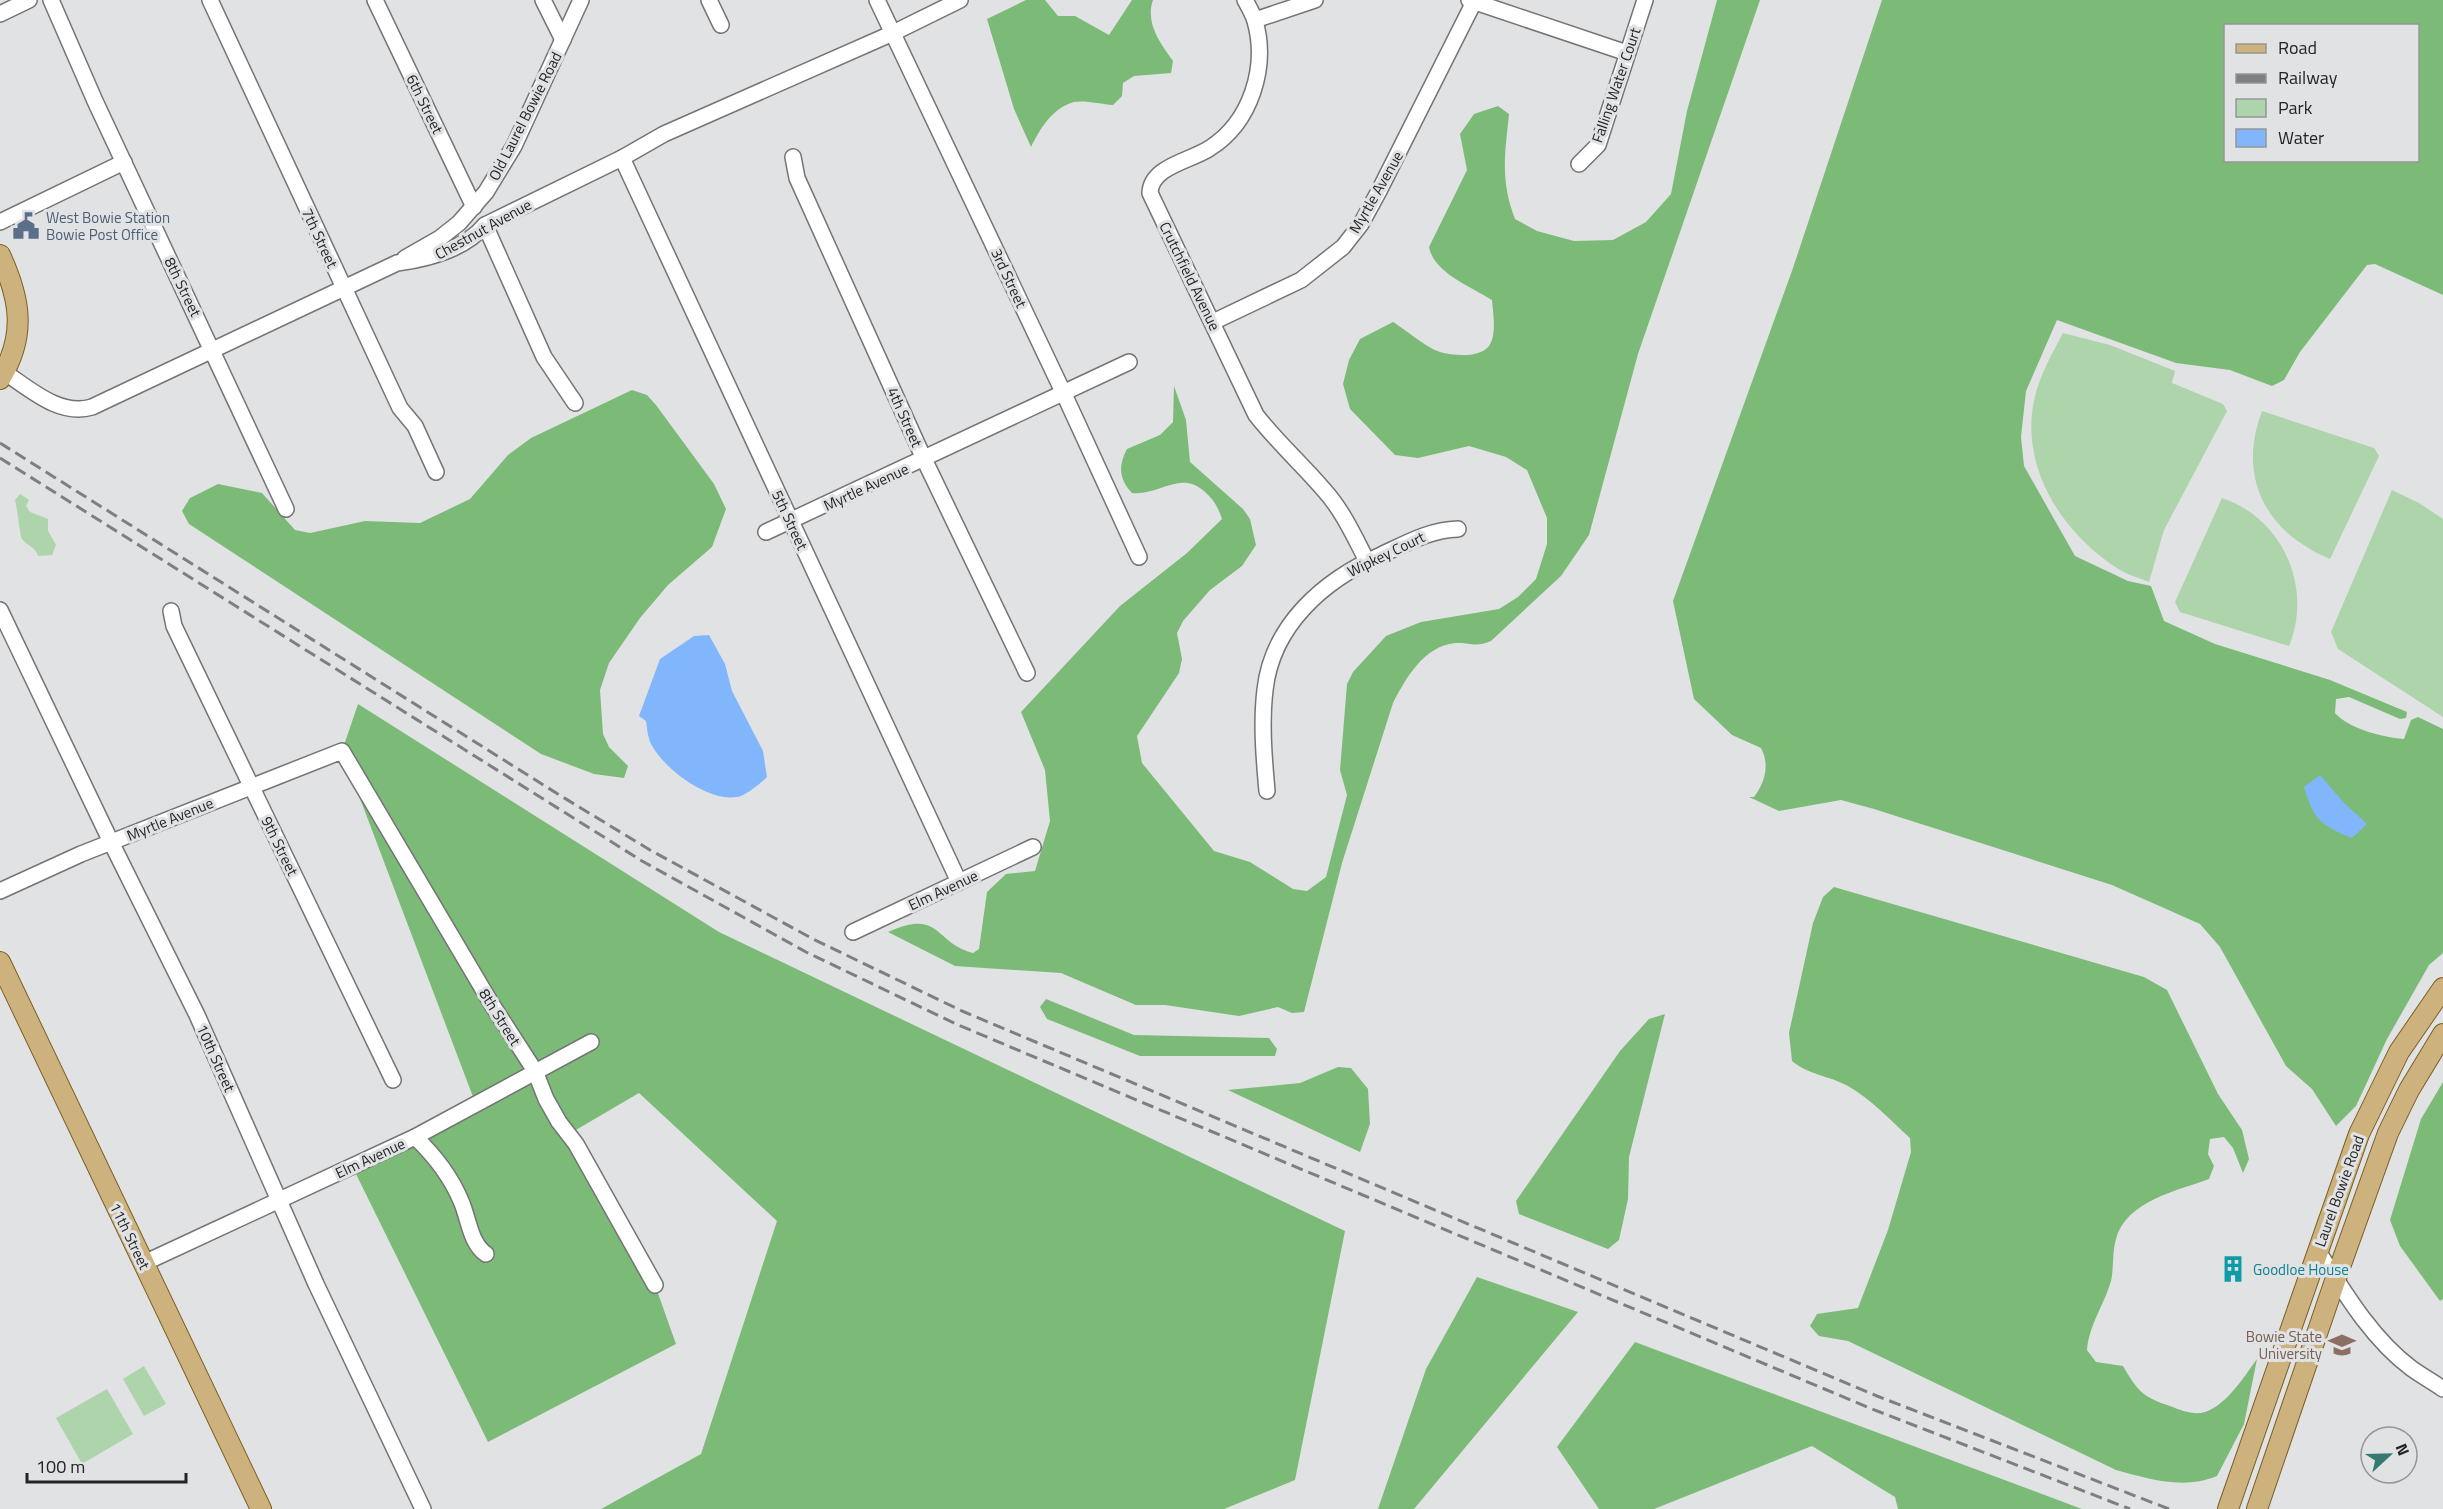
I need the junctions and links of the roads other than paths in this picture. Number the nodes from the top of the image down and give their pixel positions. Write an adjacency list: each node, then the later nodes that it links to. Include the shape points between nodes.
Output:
1 (29, 0): 14 (street)
2 (51, 0): 22 (street, 8th Street)
3 (210, 0): 31 (street, 7th Street)
4 (375, 0): 26 (street, 6th Street)
5 (543, 0): 18 (street)
6 (581, 0): 18 (street, Old Laurel Bowie Road)
7 (709, 0): 16 (street)
8 (878, 0): 17 (street, 3rd Street)
9 (960, 0): 17 (street, Chestnut Avenue)
10 (1245, 0): 15 (street)
11 (1315, 0): 15 (street)
12 (1645, 0): 19 (street, Falling Water Court)
13 (1473, 1): 19 (street); 32 (street, Myrtle Avenue, via 1380,191 1343,247 1300,280)
14 (0, 14)
15 (1255, 20): 25 (street, via 1260,56 1257,78 1239,120 1210,149 1167,169)
16 (721, 25)
17 (893, 33): 21 (street, Chestnut Avenue, via 664,134); 36 (street, 3rd Street)
18 (563, 40): 26 (street, Old Laurel Bowie Road, via 514,146)
19 (1628, 53): 23 (street, Falling Water Court, via 1598,145)
20 (793, 157): 38 (street, 4th Street, via 796,178)
21 (622, 158): 28 (street, Chestnut Avenue); 41 (street, 5th Street)
22 (124, 162): 27 (street); 33 (street, 8th Street)
23 (1579, 164)
24 (1136, 177): 25 (street)
25 (1150, 184): 32 (street, Crutchfield Avenue, via 1150,193)
26 (474, 207): 30 (street, Old Laurel Bowie Road, via 440,238)
27 (0, 222)
28 (484, 225): 30 (street, Chestnut Avenue, via 476,236 429,259); 37 (street, via 544,357)
29 (0, 255): 35 (main road, via 14,286 18,311 13,348)
30 (397, 263): 31 (street, Chestnut Avenue)
31 (344, 288): 33 (street, Chestnut Avenue); 39 (street, 7th Street, via 400,408 415,426)
32 (1213, 322): 45 (street, Crutchfield Avenue, via 1256,415 1341,511)
33 (214, 351): 35 (street, Chestnut Avenue, via 100,404 78,410 58,405); 40 (street, 8th Street)
34 (1129, 363): 36 (street, Myrtle Avenue)
35 (2, 376)
36 (1064, 394): 38 (street, Myrtle Avenue); 44 (street, 3rd Street)
37 (574, 403)
38 (924, 459): 41 (street, Myrtle Avenue); 48 (street, 4th Street)
39 (436, 472)
40 (286, 508)
41 (791, 522): 43 (street, Myrtle Avenue); 54 (street, 5th Street)
42 (1458, 529): 45 (street, Wipkey Court, via 1437,530)
43 (766, 532)
44 (1139, 557)
45 (1367, 561): 51 (street, Wipkey Court, via 1316,594 1295,616 1279,642 1265,690)
46 (0, 610): 52 (street, 10th Street)
47 (171, 611): 50 (street, 9th Street, via 174,626)
48 (1027, 673)
49 (342, 750): 50 (street, Myrtle Avenue); 61 (street, 8th Street, via 491,1003)
50 (251, 786): 52 (street, Myrtle Avenue); 62 (street, 9th Street)
51 (1267, 790)
52 (111, 842): 55 (street, Myrtle Avenue); 64 (street, 10th Street, via 197,1015)
53 (1033, 847): 54 (street, Elm Avenue)
54 (959, 882): 56 (street, Elm Avenue)
55 (0, 891)
56 (853, 932)
57 (0, 962): 67 (main road, 11th Street)
58 (2443, 988): 65 (main road, Laurel Bowie Road, via 2399,1052 2376,1096)
59 (2443, 1034): 68 (main road, Laurel Bowie Road, via 2388,1133)
60 (591, 1042): 61 (street, Elm Avenue)
61 (536, 1071): 63 (street, Elm Avenue); 69 (street, 8th Street, via 550,1106 576,1144)
62 (393, 1080)
63 (415, 1137): 64 (street, Elm Avenue); 66 (street, via 444,1169 461,1200 477,1248)
64 (278, 1201): 67 (street, Elm Avenue); 72 (street, 10th Street)
65 (2318, 1251): 68 (street); 73 (main road, Laurel Bowie Road)
66 (486, 1254)
67 (144, 1263): 71 (main road, 11th Street)
68 (2336, 1278): 70 (street, via 2385,1343 2411,1368); 74 (main road, Laurel Bowie Road)
69 (655, 1285)
70 (2443, 1389)
71 (261, 1509)
72 (423, 1509)
73 (2228, 1509)
74 (2257, 1509)

